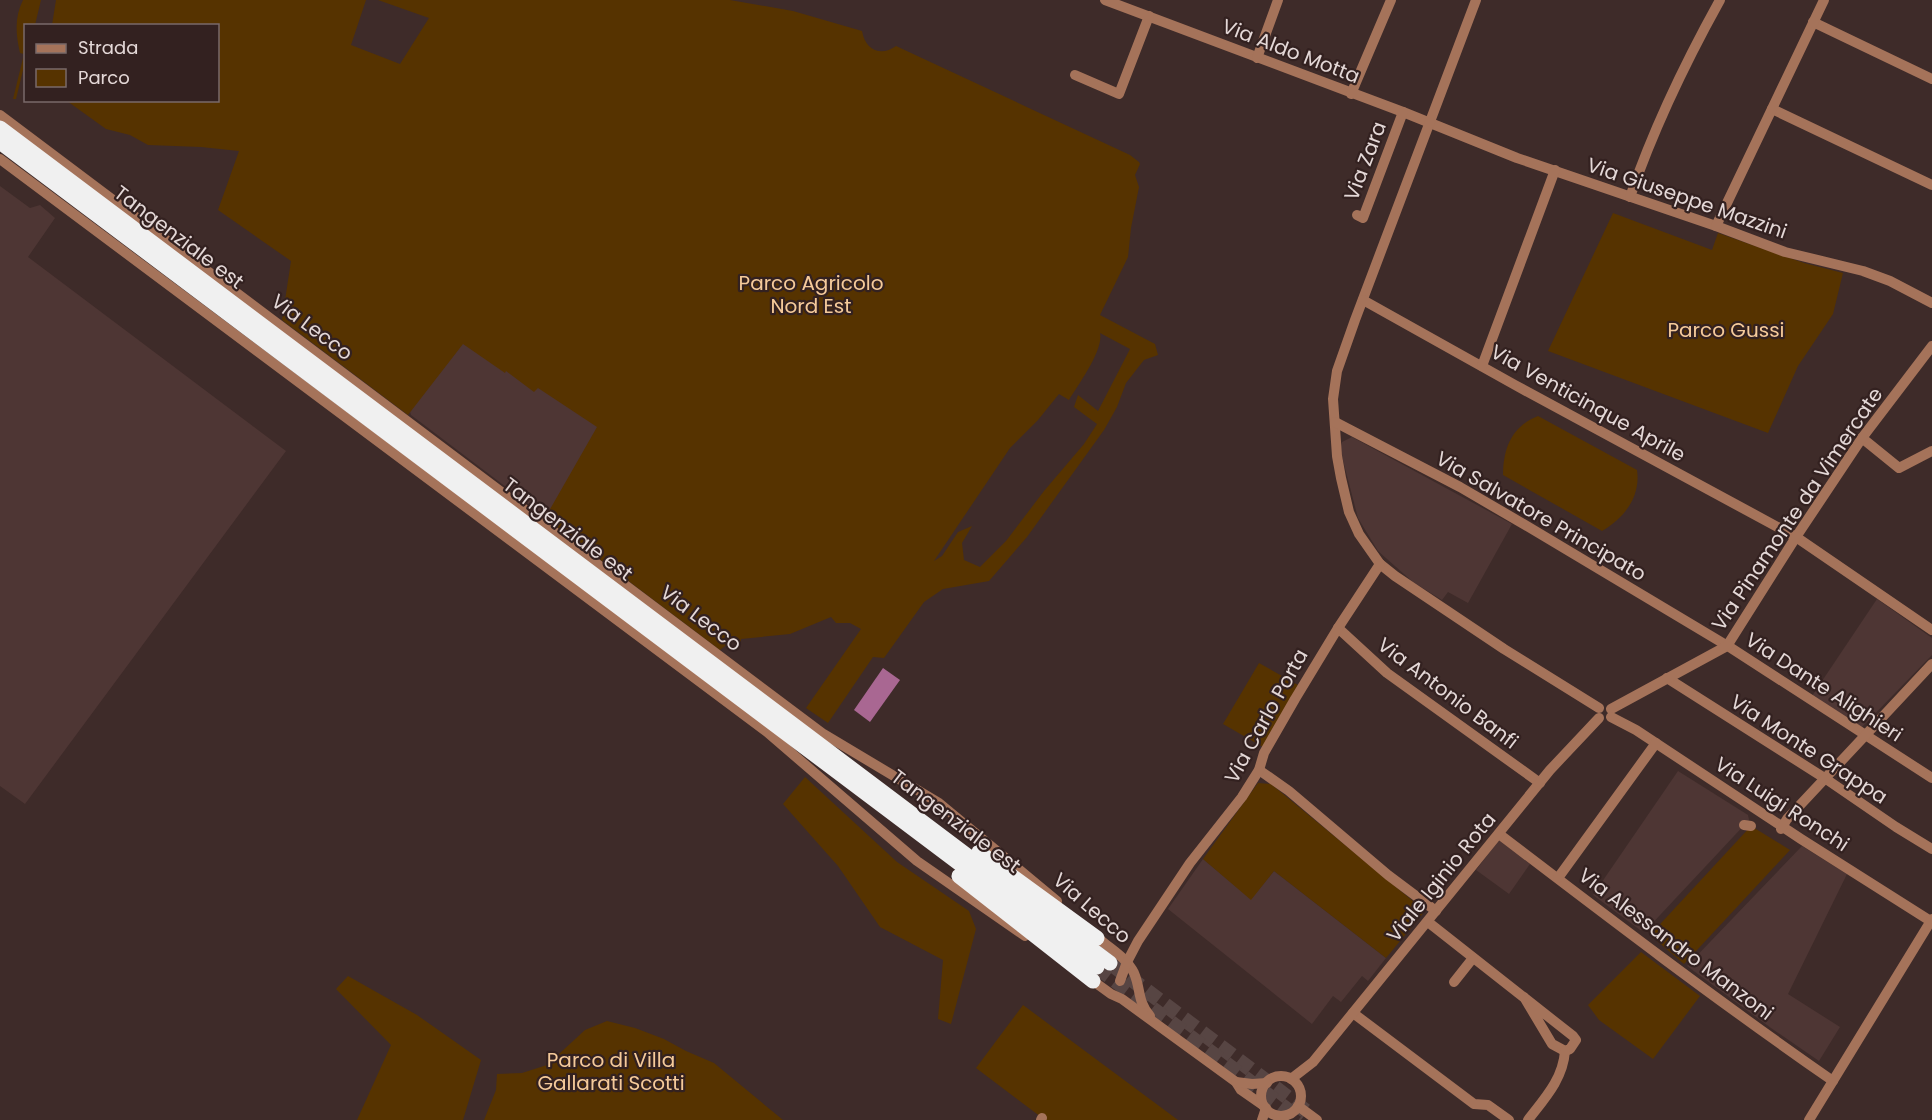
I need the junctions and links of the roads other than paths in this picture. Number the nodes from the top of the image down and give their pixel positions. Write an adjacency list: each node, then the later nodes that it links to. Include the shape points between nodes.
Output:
1 (1105, 0): 7 (street, Via Aldo Motta)
2 (1278, 0): 9 (street)
3 (1390, 0): 12 (street)
4 (1476, 0): 16 (street)
5 (1720, 0): 22 (street, via 1668,105)
6 (1824, 0): 8 (street)
7 (1149, 16): 9 (street, Via Aldo Motta); 10 (street, via 1119,94)
8 (1813, 22): 11 (street); 13 (street)
9 (1257, 58): 12 (street, Via Aldo Motta)
10 (1075, 75)
11 (1932, 79)
12 (1352, 94): 14 (street, Via Aldo Motta)
13 (1772, 109): 21 (street); 24 (street)
14 (1403, 112): 16 (street, Via Aldo Motta); 23 (street, Via Zara, via 1363,218)
15 (0, 115): 55 (street, Via Lecco, via 822,733 939,803)
16 (1431, 123): 20 (street, Via Giuseppe Mazzini); 25 (street)
17 (0, 128): 46 (highway, Tangenziale est)
18 (0, 142): 46 (highway, Tangenziale est)
19 (0, 159): 59 (street, Via Lecco, via 767,732 917,861 1015,930)
20 (1555, 170): 22 (street, Via Giuseppe Mazzini); 28 (street)
21 (1932, 185)
22 (1630, 197): 24 (street, Via Giuseppe Mazzini)
23 (1357, 215)
24 (1716, 226): 26 (street, Via Giuseppe Mazzini, via 1785,252 1863,271)
25 (1363, 300): 28 (street, Via Venticinque Aprile); 29 (street, via 1335,379)
26 (1932, 303)
27 (1932, 346): 30 (street, Via Pinamonte da Vimercate)
28 (1482, 366): 32 (street, Via Venticinque Aprile)
29 (1335, 422): 33 (street, via 1337,456 1349,512); 36 (street, Via Salvatore Principato, via 1470,493)
30 (1862, 438): 31 (street, via 1899,468); 32 (street, Via Pinamonte da Vimercate)
31 (1932, 451)
32 (1796, 537): 35 (street, Via Venticinque Aprile); 36 (street, Via Pinamonte da Vimercate)
33 (1380, 564): 34 (street, Via Carlo Porta); 39 (street)
34 (1338, 628): 43 (street, Via Carlo Porta, via 1269,744); 47 (street, Via Antonio Banfi, via 1387,673)
35 (1932, 630)
36 (1727, 646): 38 (street, Via Pinamonte da Vimercate); 41 (street, Via Dante Alighieri)
37 (1932, 664): 41 (street)
38 (1667, 678): 40 (street, Via Pinamonte da Vimercate); 45 (street, Via Monte Grappa)
39 (1599, 713): 40 (street, via 1605,705); 47 (street, Viale Iginio Rota)
40 (1611, 713): 42 (street, Via Luigi Ronchi)
41 (1866, 735): 44 (street, Via Dante Alighieri); 45 (street)
42 (1656, 743): 48 (street, Via Luigi Ronchi); 51 (street)
43 (1259, 770): 52 (street); 56 (street, Via Carlo Porta)
44 (1932, 778)
45 (1826, 779): 48 (street); 50 (street, Via Monte Grappa)
46 (859, 781): 55 (highway, via 915,806); 59 (highway, Tangenziale est); 59 (highway, via 908,836)
47 (1540, 783): 49 (street, Viale Iginio Rota)
48 (1782, 828): 53 (street, Via Luigi Ronchi)
49 (1499, 834): 51 (street, Via Alessandro Manzoni); 52 (street, Viale Iginio Rota)
50 (1932, 849)
51 (1558, 878): 71 (street, Via Alessandro Manzoni, via 1703,989)
52 (1436, 911): 54 (street, Viale Iginio Rota)
53 (1932, 921): 71 (street)
54 (1428, 922): 57 (street); 66 (street, Viale Iginio Rota)
55 (1101, 941): 56 (street, via 1124,949); 58 (street, Via Lecco)
56 (1138, 941): 58 (street, Via Carlo Porta); 60 (street, Via Carlo Porta)
57 (1473, 958): 62 (street); 64 (street)
58 (1127, 962): 60 (street, Via Lecco); 61 (street, Via Carlo Porta)
59 (1100, 970): 65 (street, Via Lecco, via 1111,994)
60 (1135, 974): 63 (street, Via Lecco)
61 (1120, 981): 63 (street, via 1130,979); 65 (street)
62 (1454, 982)
63 (1137, 988): 65 (street, via 1134,996); 67 (street, Via Lecco, via 1144,1008)
64 (1524, 997): 68 (street, via 1552,1044); 68 (street, via 1573,1036 1574,1046)
65 (1122, 999): 67 (street, Via Lecco)
66 (1353, 1013): 69 (street, Viale Iginio Rota); 79 (street, via 1474,1104 1488,1105)
67 (1156, 1023): 72 (street, Via Lecco)
68 (1565, 1051): 80 (street, via 1561,1074)
69 (1313, 1062): 70 (street, Viale Iginio Rota); 74 (street, Viale Iginio Rota)
70 (1291, 1079): 73 (street, via 1279,1076); 74 (street)
71 (1833, 1081): 81 (street)
72 (1236, 1082): 73 (street); 75 (street, Via Lecco, via 1240,1090)
73 (1267, 1083): 75 (street, via 1262,1093)
74 (1300, 1092): 76 (street)
75 (1265, 1107): 76 (street, via 1270,1113); 77 (street)
76 (1289, 1115): 78 (street)
77 (1262, 1120)
78 (1317, 1120)
79 (1509, 1120)
80 (1528, 1120)
81 (1809, 1120)

